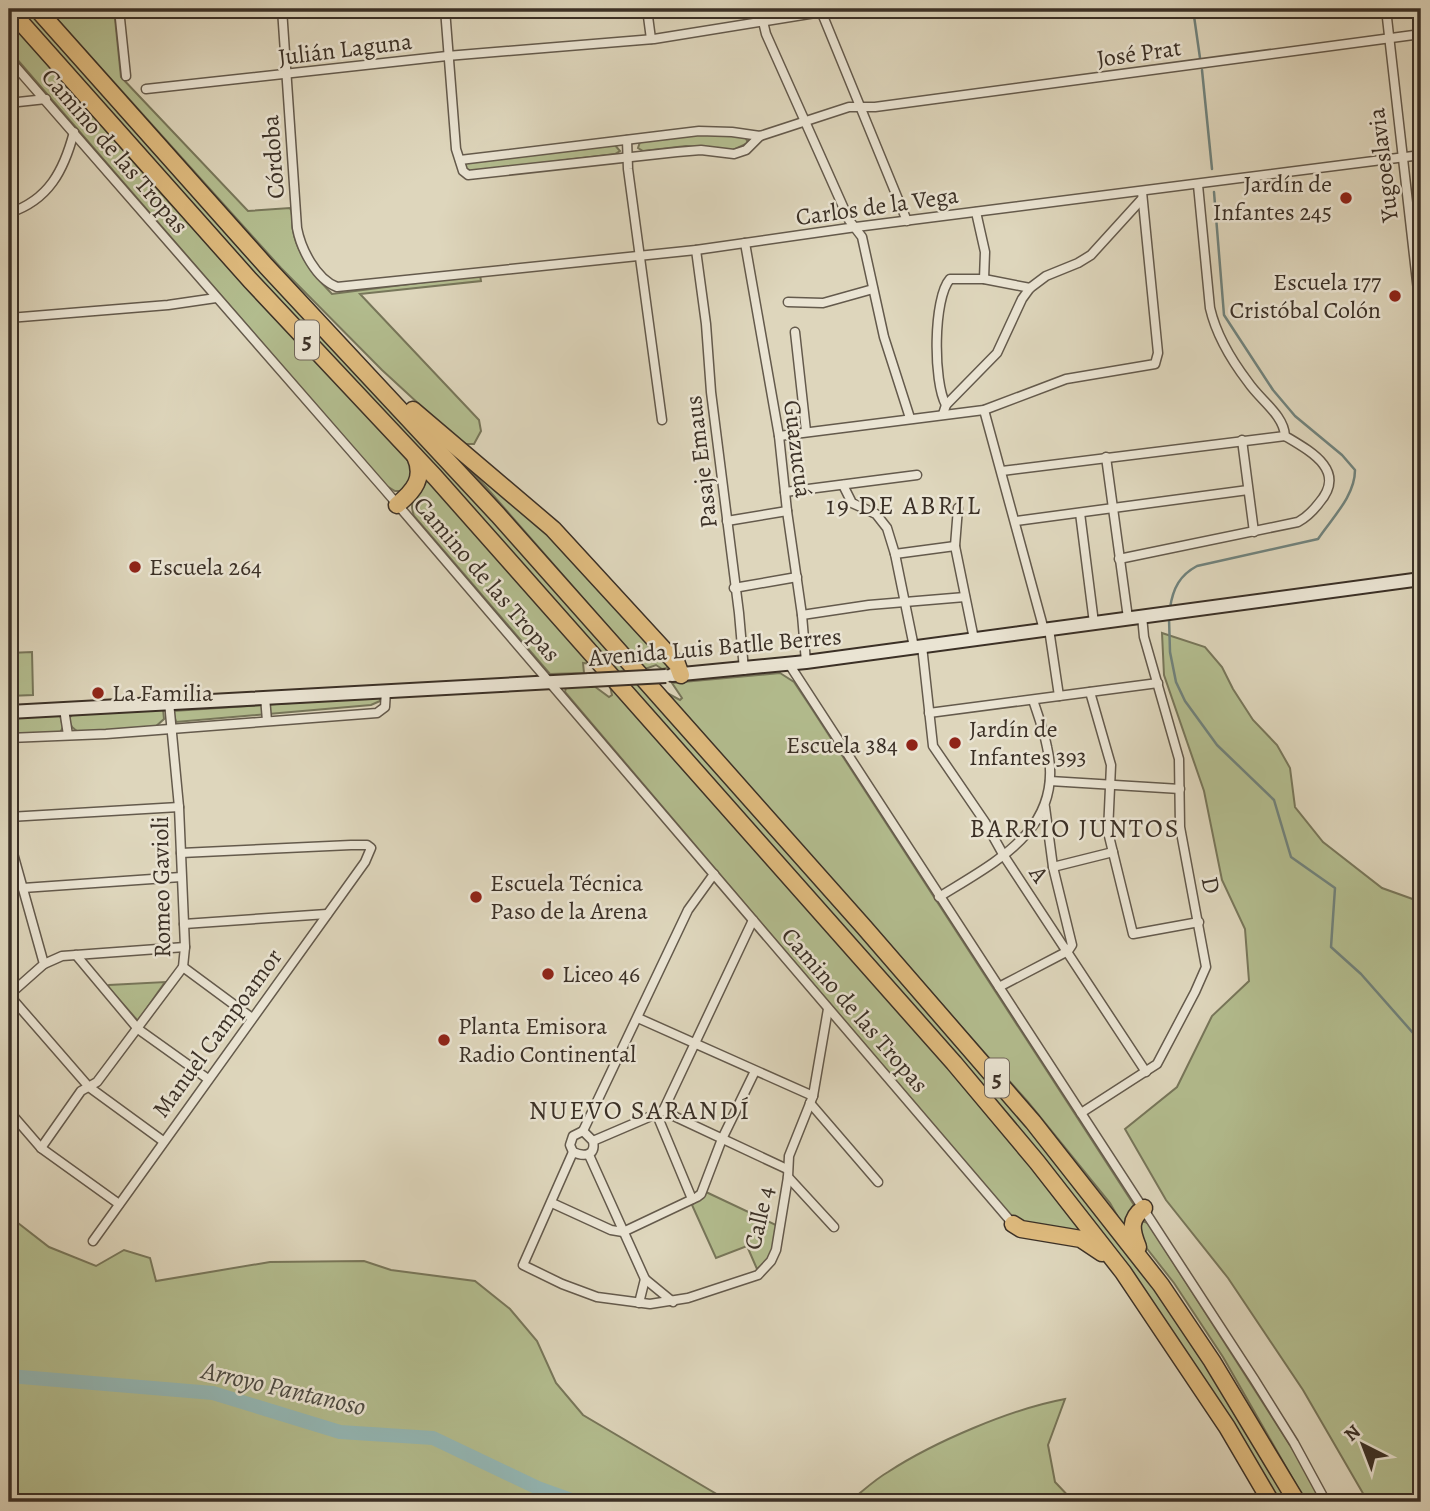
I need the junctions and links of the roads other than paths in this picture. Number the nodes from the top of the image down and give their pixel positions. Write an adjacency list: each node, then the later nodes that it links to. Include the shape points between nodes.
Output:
1 (9, 9): 58 (highway, 5, via 224,251)
2 (37, 9): 49 (highway, 5)
3 (119, 9): 18 (street)
4 (282, 9): 17 (street, Córdoba)
5 (444, 9): 15 (street)
6 (648, 9): 13 (street)
7 (760, 9): 11 (street)
8 (840, 9): 10 (street, Julián Laguna)
9 (1386, 9): 14 (street, Yugoeslavia)
10 (821, 11): 11 (street, Julián Laguna); 22 (street)
11 (761, 22): 13 (street, Julián Laguna); 23 (street)
12 (1421, 34): 14 (street, José Prat)
13 (651, 39): 15 (street, Julián Laguna)
14 (1388, 39): 22 (street, José Prat); 29 (street, Yugoeslavia)
15 (447, 56): 17 (street, Julián Laguna); 30 (street)
16 (9, 59): 20 (street, Camino de las Tropas)
17 (287, 75): 19 (street, Julián Laguna); 41 (street, Córdoba, via 299,240 324,279)
18 (126, 76)
19 (146, 89)
20 (46, 99): 21 (street); 24 (street, Camino de las Tropas)
21 (9, 103)
22 (862, 107): 23 (street, José Prat); 35 (street)
23 (805, 121): 25 (street, José Prat); 36 (street)
24 (74, 132): 34 (street, via 60,174 49,187); 44 (street, Camino de las Tropas)
25 (760, 136): 26 (street, via 719,130); 28 (street, via 746,150 734,154 701,150)
26 (627, 140): 28 (street); 30 (street)
27 (1421, 155): 29 (street, Carlos de la Vega)
28 (629, 156): 30 (street, via 468,175); 39 (street)
29 (1401, 157): 31 (street, Carlos de la Vega); 46 (street, Yugoeslavia)
30 (460, 160)
31 (1198, 185): 32 (street, Carlos de la Vega); 56 (street, via 1213,324 1247,381 1284,424)
32 (1141, 196): 33 (street, Carlos de la Vega); 42 (street, via 1091,255); 51 (street, via 1157,362 1066,379)
33 (976, 212): 35 (street, Carlos de la Vega); 40 (street, via 985,252)
34 (9, 213)
35 (907, 220): 36 (street, Carlos de la Vega)
36 (856, 227): 37 (street, Carlos de la Vega); 43 (street)
37 (745, 243): 38 (street, Carlos de la Vega); 55 (street, Guazucuá)
38 (696, 250): 39 (street, Carlos de la Vega); 70 (street, Pasaje Emaus)
39 (639, 256): 41 (street, Carlos de la Vega); 53 (street)
40 (984, 279): 42 (street); 50 (street, via 950,279 943,286 936,340)
41 (337, 287)
42 (1030, 288): 50 (street, via 1000,349)
43 (873, 289): 45 (street, via 824,303); 52 (street)
44 (216, 299): 47 (street); 65 (street, Camino de las Tropas)
45 (788, 302)
46 (1421, 317)
47 (9, 318)
48 (795, 332): 54 (street)
49 (365, 371): 91 (highway, via 553,529 677,664); 163 (highway, 5, via 971,1048)
50 (945, 409): 51 (street); 52 (street)
51 (984, 410): 60 (street)
52 (910, 418): 54 (street)
53 (662, 420)
54 (806, 431): 55 (street)
55 (779, 436): 64 (street, Guazucuá)
56 (1286, 436): 57 (street); 72 (street, via 1324,464 1330,474 1330,489 1305,518)
57 (1242, 440): 59 (street); 63 (street)
58 (414, 454): 65 (highway, via 418,481); 164 (highway, 5, via 954,1063)
59 (1106, 457): 60 (street); 67 (street)
60 (1002, 471): 71 (street)
61 (917, 475): 62 (street)
62 (844, 485): 64 (street); 74 (street, A, via 852,503 880,518)
63 (1248, 491): 67 (street); 72 (street)
64 (785, 492): 68 (street, Guazucuá)
65 (397, 505): 92 (street, Camino de las Tropas)
66 (958, 508): 73 (street)
67 (1112, 509): 69 (street); 75 (street)
68 (786, 511): 70 (street); 76 (street, Guazucuá)
69 (1080, 513): 71 (street); 84 (street)
70 (727, 521): 78 (street, Pasaje Emaus)
71 (1016, 521): 85 (street)
72 (1254, 532): 75 (street)
73 (955, 546): 74 (street); 79 (street)
74 (895, 555): 80 (street, A)
75 (1119, 559): 83 (street)
76 (797, 577): 78 (street); 81 (street, Guazucuá)
77 (1421, 579): 82 (main road, Avenida Luis Batlle Berres)
78 (734, 588): 90 (street, Pasaje Emaus)
79 (965, 597): 80 (street); 86 (street)
80 (904, 602): 81 (street); 87 (street, A)
81 (802, 615): 88 (street, Guazucuá)
82 (1142, 616): 83 (main road, Avenida Luis Batlle Berres); 93 (street, D)
83 (1128, 618): 84 (main road, Avenida Luis Batlle Berres)
84 (1094, 623): 85 (main road, Avenida Luis Batlle Berres)
85 (1047, 629): 86 (main road, Avenida Luis Batlle Berres); 96 (street)
86 (974, 639): 87 (main road, Avenida Luis Batlle Berres)
87 (918, 646): 88 (main road, Avenida Luis Batlle Berres); 102 (street, A)
88 (806, 662): 89 (main road, Avenida Luis Batlle Berres)
89 (789, 664): 90 (main road, Avenida Luis Batlle Berres); 121 (street)
90 (744, 670): 91 (main road, Avenida Luis Batlle Berres)
91 (673, 675): 92 (main road, Avenida Luis Batlle Berres, bridge)
92 (550, 682): 94 (main road, Avenida Luis Batlle Berres); 118 (street, Camino de las Tropas)
93 (1158, 683): 95 (street); 109 (street, D, via 1179,759)
94 (386, 690): 97 (main road, Avenida Luis Batlle Berres); 103 (street, via 385,707 377,713)
95 (1090, 692): 96 (street); 108 (street, via 1111,765)
96 (1059, 696): 98 (street)
97 (265, 697): 99 (main road, Avenida Luis Batlle Berres); 103 (street)
98 (1033, 700): 102 (street); 107 (street, via 1048,748)
99 (169, 702): 100 (main road, Avenida Luis Batlle Berres); 104 (street, Romeo Gavioli)
100 (64, 709): 101 (main road, Avenida Luis Batlle Berres); 105 (street)
101 (9, 712)
102 (929, 713): 116 (street, A, via 933,746)
103 (267, 721): 104 (street)
104 (171, 729): 105 (street); 110 (street, Romeo Gavioli)
105 (68, 736): 106 (street)
106 (9, 738)
107 (1050, 781): 108 (street); 111 (street)
108 (1111, 786): 109 (street); 114 (street, via 1108,832)
109 (1180, 789): 124 (street, D, via 1180,827)
110 (179, 807): 112 (street); 115 (street, Romeo Gavioli)
111 (1045, 807): 116 (street, via 1027,835); 117 (street)
112 (9, 817)
113 (9, 839): 120 (street)
114 (1113, 852): 117 (street); 124 (street, via 1133,934)
115 (181, 853): 119 (street, Romeo Gavioli); 122 (street, Manuel Campoamor, via 367,845 371,848 365,862)
116 (1004, 856): 121 (street); 127 (street, A)
117 (1054, 867): 127 (street, via 1072,945)
118 (714, 874): 123 (street, Camino de las Tropas); 135 (street, via 688,910)
119 (181, 877): 120 (street); 125 (street, Romeo Gavioli)
120 (23, 888): 129 (street)
121 (940, 897): 131 (street)
122 (328, 914): 125 (street); 134 (street, Manuel Campoamor)
123 (753, 920): 133 (street, Camino de las Tropas); 137 (street)
124 (1199, 922): 139 (street, D, via 1205,973 1157,1065)
125 (184, 924): 126 (street, Romeo Gavioli)
126 (185, 947): 128 (street); 130 (street, Romeo Gavioli)
127 (1068, 951): 131 (street); 139 (street, A)
128 (76, 955): 129 (street); 136 (street)
129 (44, 964): 132 (street)
130 (183, 967): 134 (street); 136 (street, Romeo Gavioli)
131 (999, 987): 145 (street)
132 (9, 995): 141 (street)
133 (828, 1009): 142 (street, Calle 4); 159 (street, Camino de las Tropas)
134 (252, 1017): 140 (street, Manuel Campoamor)
135 (638, 1018): 137 (street); 146 (street)
136 (138, 1029): 140 (street); 141 (street, Romeo Gavioli)
137 (695, 1044): 138 (street); 144 (street)
138 (755, 1071): 142 (street); 147 (street)
139 (1146, 1072): 145 (street, D)
140 (208, 1079): 148 (street, Manuel Campoamor)
141 (89, 1087): 148 (street); 150 (street, Romeo Gavioli, via 81,1091)
142 (811, 1099): 153 (street, Calle 4, via 789,1156); 154 (street)
143 (9, 1111): 150 (street)
144 (660, 1113): 147 (street); 149 (street); 155 (street)
145 (1081, 1113): 158 (street)
146 (583, 1131): 149 (street); 151 (street, via 573,1136)
147 (722, 1139): 153 (street); 155 (street, via 701,1194)
148 (163, 1141): 157 (street, Manuel Campoamor)
149 (593, 1141): 152 (street)
150 (41, 1148): 157 (street)
151 (573, 1152): 152 (street); 156 (street)
152 (589, 1155): 161 (street)
153 (788, 1173): 160 (street); 166 (street, Calle 4, via 776,1250 765,1269)
154 (878, 1182)
155 (692, 1199): 161 (street)
156 (552, 1203): 161 (street, via 611,1230); 167 (street, Calle 4, via 523,1265 597,1297)
157 (119, 1204): 162 (street, Manuel Campoamor)
158 (1144, 1208): 163 (highway, via 1135,1215 1131,1228); 170 (street, via 1294,1443)
159 (1013, 1224): 164 (highway, via 1081,1239)
160 (834, 1227)
161 (624, 1231): 165 (street)
162 (93, 1241)
163 (1150, 1271): 169 (highway, 5, via 1212,1361)
164 (1123, 1272): 168 (highway, 5, via 1227,1427)
165 (645, 1279): 166 (street); 167 (street)
166 (673, 1302): 167 (street, Calle 4)
167 (639, 1303)
168 (1271, 1502)
169 (1297, 1502)
170 (1326, 1502)

